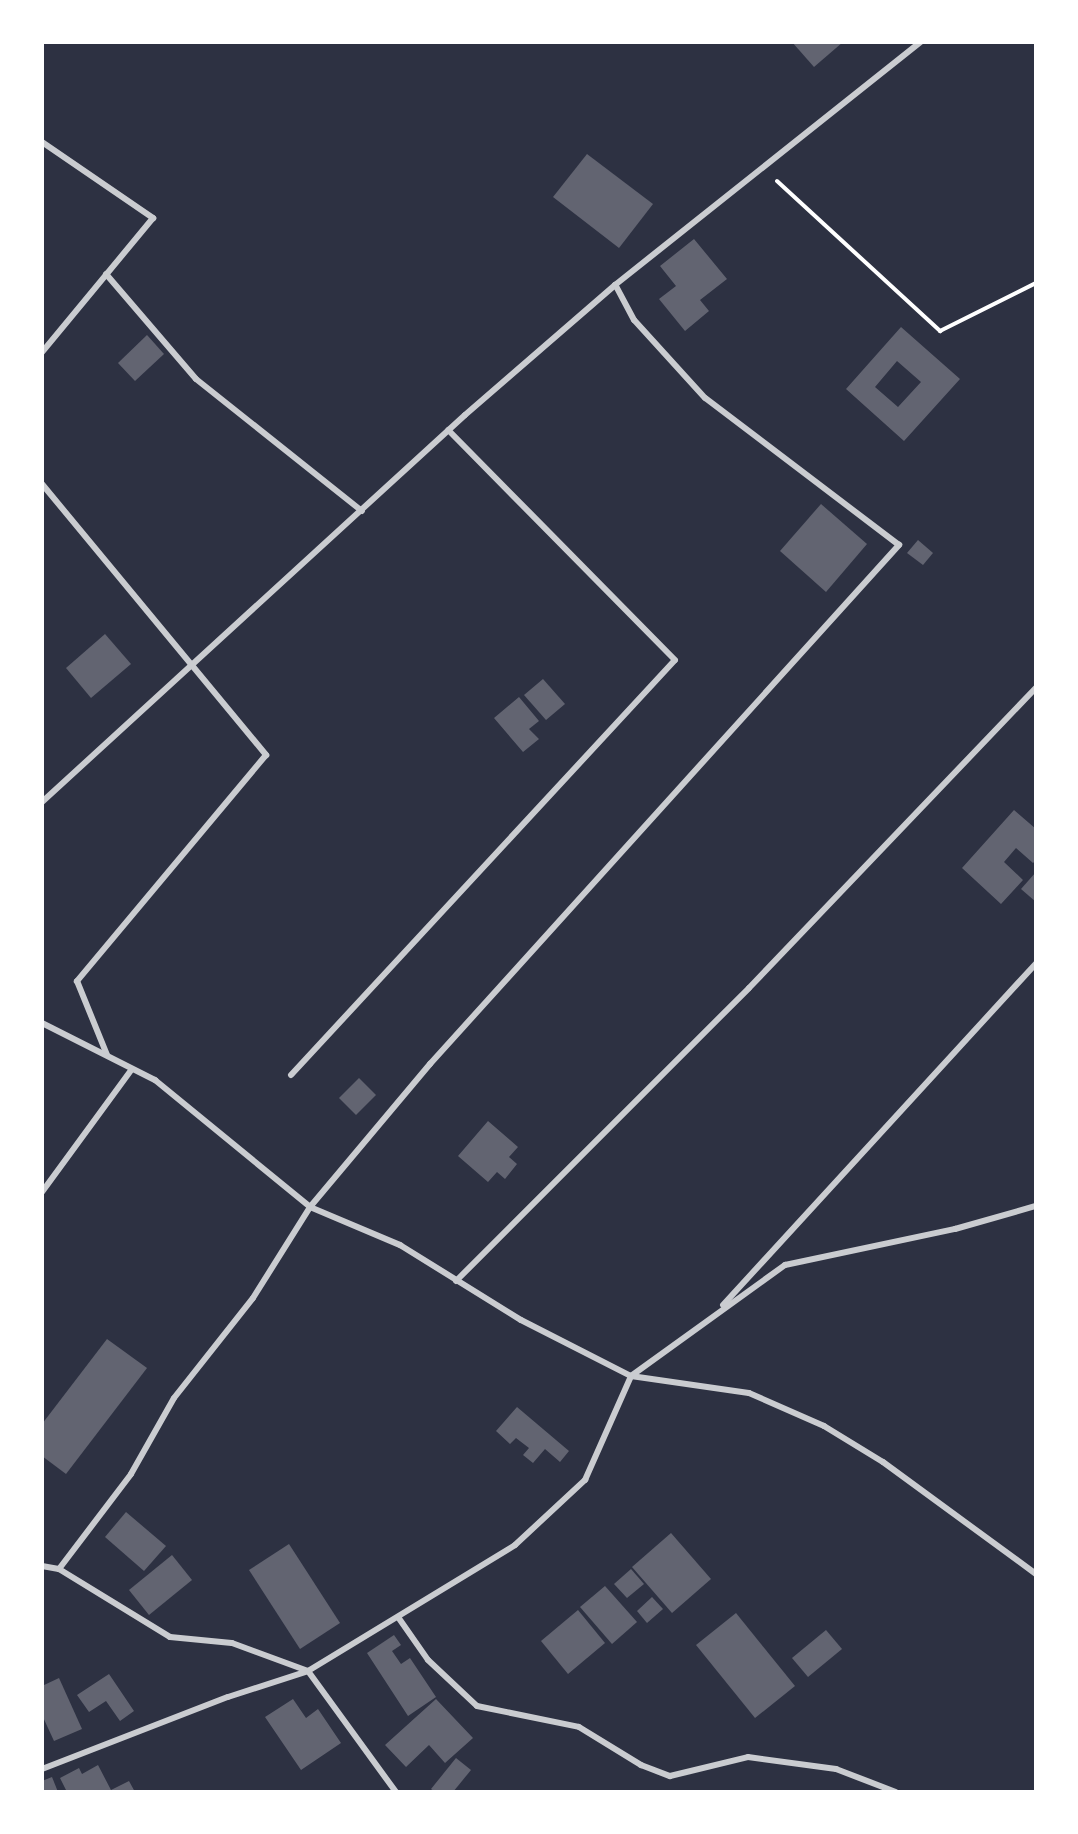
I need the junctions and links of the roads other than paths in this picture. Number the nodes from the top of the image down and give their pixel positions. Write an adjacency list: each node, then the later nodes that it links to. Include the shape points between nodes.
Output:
1 (921, 42): 4 (street)
2 (42, 142): 3 (street, via 153,218)
3 (106, 274): 5 (street); 8 (street, via 196,379)
4 (615, 285): 6 (street); 19 (street, via 634,320 705,398 899,545 430,1064)
5 (42, 352)
6 (448, 430): 8 (street); 16 (street, via 675,660)
7 (42, 484): 9 (street)
8 (362, 511): 9 (street)
9 (193, 666): 11 (street); 14 (street, via 266,755 78,981)
10 (1036, 688): 20 (street, via 749,988)
11 (42, 802)
12 (1036, 963): 21 (street)
13 (42, 1023): 14 (street)
14 (107, 1056): 15 (street)
15 (132, 1069): 17 (street); 19 (street, via 155,1080)
16 (291, 1075)
17 (42, 1192)
18 (1036, 1206): 21 (street, via 955,1229 784,1265)
19 (310, 1207): 20 (street, via 400,1245); 24 (street, via 253,1298 174,1398 131,1474)
20 (456, 1281): 22 (street, via 521,1320)
21 (714, 1314): 22 (street)
22 (631, 1376): 25 (street, via 749,1392 824,1426 883,1462); 26 (street, via 585,1480 515,1545)
23 (42, 1566): 24 (street)
24 (59, 1569): 27 (street, via 170,1637 232,1642)
25 (1036, 1574)
26 (398, 1617): 27 (street); 30 (street, via 428,1660 477,1706 579,1727 641,1765 670,1776 748,1757 836,1769)
27 (308, 1671): 28 (street, via 228,1696); 29 (street)
28 (42, 1769)
29 (393, 1791)
30 (896, 1792)

